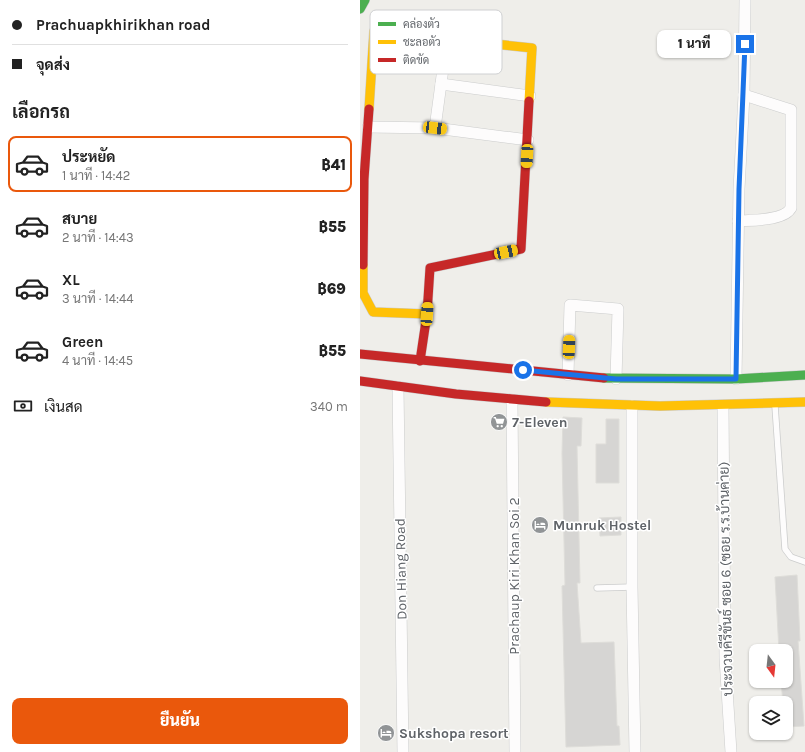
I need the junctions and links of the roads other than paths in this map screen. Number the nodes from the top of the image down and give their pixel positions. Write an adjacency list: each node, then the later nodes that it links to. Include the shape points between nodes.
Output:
1 (365, 0): 3 (main road)
2 (745, 0): 9 (street)
3 (360, 10)
4 (502, 45): 8 (main road, via 532,48)
5 (371, 74): 10 (main road)
6 (442, 74): 7 (street)
7 (441, 84): 8 (street); 11 (street)
8 (530, 96): 12 (main road)
9 (744, 96): 13 (street); 13 (street, via 792,110 792,208 777,217)
10 (368, 127): 11 (street); 14 (main road, via 364,179 363,293 374,312)
11 (435, 128): 12 (street)
12 (528, 140): 14 (main road, via 521,249 430,268)
13 (738, 221): 20 (street)
14 (427, 314): 16 (main road)
15 (360, 354): 16 (main road)
16 (420, 361): 17 (main road)
17 (568, 375): 19 (main road); 19 (street, via 570,305 618,309)
18 (805, 375): 20 (main road)
19 (616, 379): 20 (main road)
20 (736, 379)
21 (360, 382): 22 (main road)
22 (398, 387): 23 (main road); 31 (street, Don Hiang Road)
23 (512, 400): 26 (main road); 32 (street, Prachaup Kiri Khan Soi 2)
24 (805, 402): 25 (main road)
25 (775, 404): 27 (main road); 28 (lane, via 785,549 791,557)
26 (632, 406): 27 (main road); 29 (street)
27 (723, 406): 34 (street, ประจวบคีรีขันธ์ ซอย 6 (ซอย ร.ร.บ้านค่าย), via 725,658)
28 (805, 562)
29 (632, 587): 30 (lane); 33 (street)
30 (597, 588)
31 (403, 752)
32 (515, 752)
33 (635, 752)
34 (731, 752)

